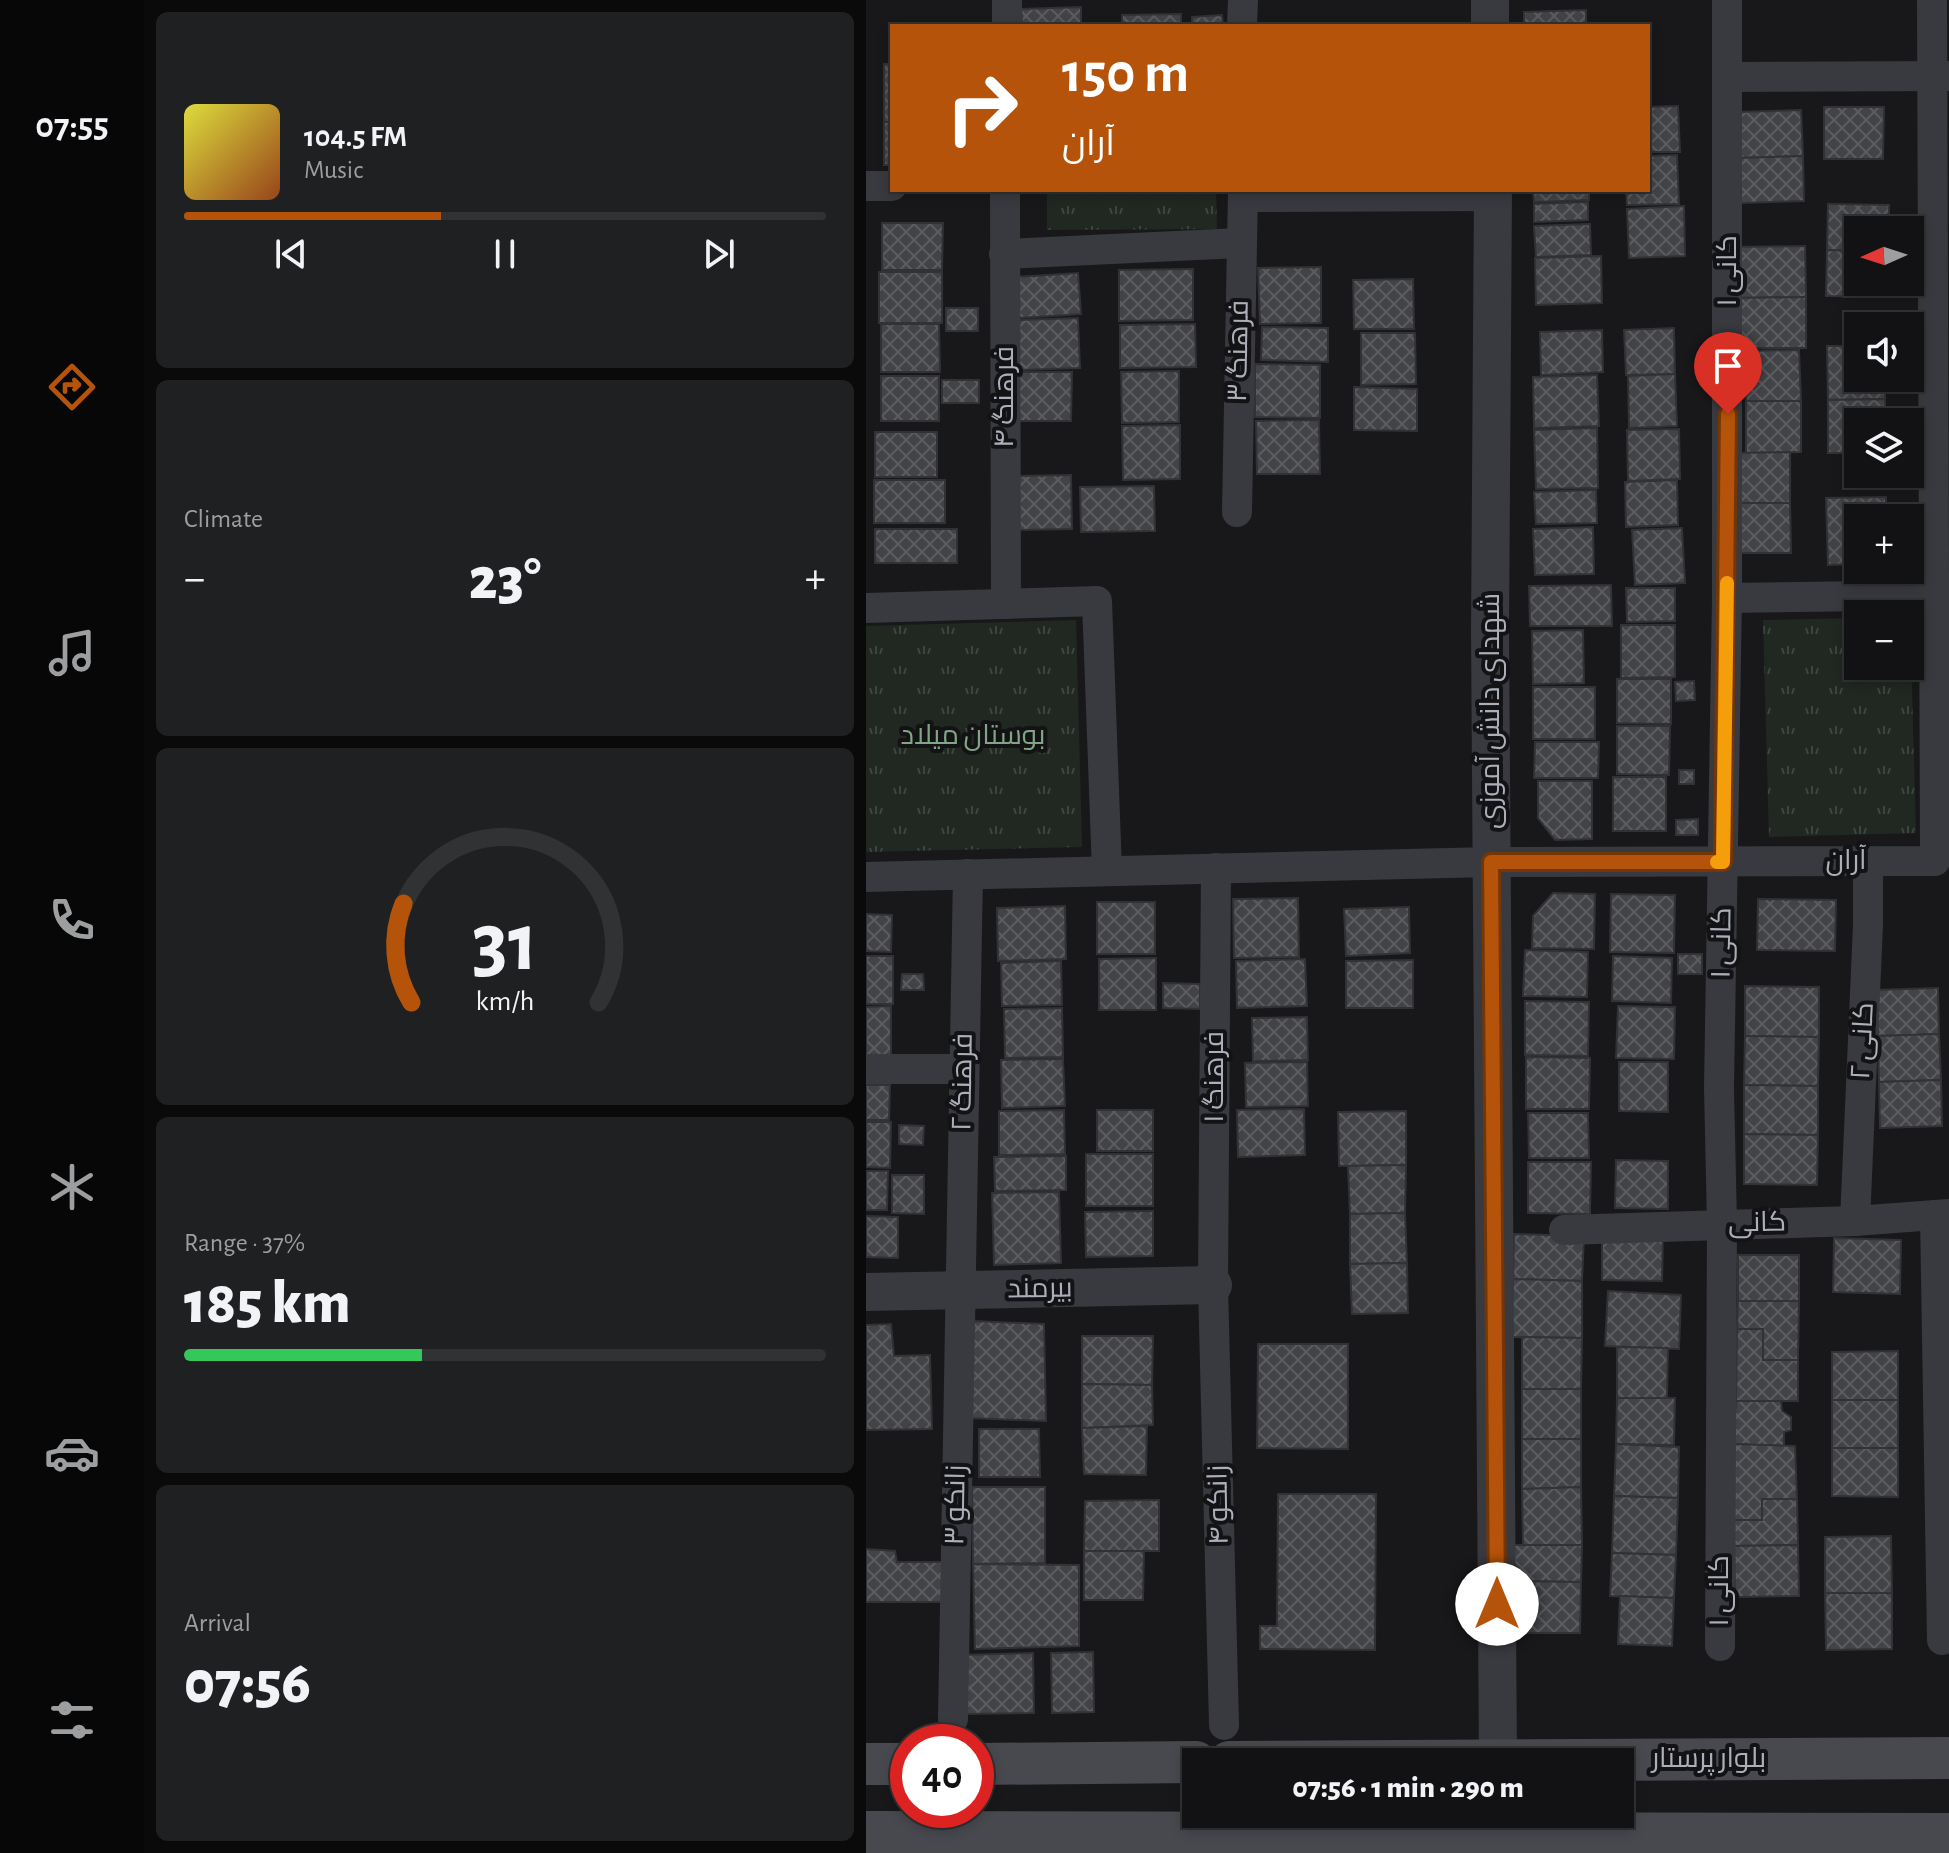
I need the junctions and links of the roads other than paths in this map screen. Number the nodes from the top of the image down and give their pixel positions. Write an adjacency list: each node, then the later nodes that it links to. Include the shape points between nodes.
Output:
1 (1007, 0): 6 (street)
2 (1243, 0): 7 (street)
3 (1490, 0): 8 (street)
4 (1727, 0): 10 (street, کانی ۱)
5 (1932, 0): 9 (street)
6 (1007, 24)
7 (1242, 24)
8 (1490, 24)
9 (1941, 76): 10 (street); 19 (street)
10 (1729, 77): 20 (street, کانی ۱)
11 (866, 186): 12 (street)
12 (890, 186)
13 (1005, 192): 17 (street, فرهنگ ۴)
14 (1493, 193): 15 (street); 24 (street, شهدای دانش آموزی)
15 (1244, 194): 16 (street, فرهنگ ۳)
16 (1240, 243): 17 (street); 18 (street, فرهنگ ۳)
17 (1004, 254): 21 (street, فرهنگ ۴)
18 (1237, 512)
19 (1942, 595): 20 (street); 23 (street, آران, via 1935,861)
20 (1727, 598): 25 (street, کانی ۱)
21 (1006, 604): 22 (street); 27 (street, via 1097,601)
22 (866, 608)
23 (1868, 861): 25 (street, آران); 33 (street, کانی ۲)
24 (1491, 862): 25 (street, آران); 26 (street, آران); 44 (street, شهدای دانش آموزی)
25 (1723, 862): 34 (street, کانی ۱)
26 (1216, 868): 27 (street, آران); 36 (street, فرهنگ ۱)
27 (1107, 871): 28 (street, آران)
28 (968, 874): 29 (street, آران); 31 (street, فرهنگ ۲)
29 (866, 877)
30 (866, 1069): 31 (street)
31 (964, 1069): 37 (street, فرهنگ ۲)
32 (1942, 1214): 33 (street, کانی); 39 (street)
33 (1855, 1221): 34 (street, کانی)
34 (1722, 1224): 35 (street, کانی); 40 (street, کانی ۱)
35 (1564, 1230)
36 (1213, 1285): 37 (street, بیرمند); 42 (street, زانکو ۴)
37 (959, 1290): 38 (street, بیرمند); 41 (street, زانکو ۳)
38 (866, 1292)
39 (1942, 1640)
40 (1720, 1646)
41 (953, 1719)
42 (1226, 1743): 43 (main road, بلوار پرستار)
43 (1302, 1748)
44 (1498, 1748)
45 (1949, 1758): 46 (main road, بلوار پرستار)
46 (1634, 1760)
47 (1182, 1762): 50 (main road)
48 (866, 1764): 49 (main road)
49 (890, 1764)
50 (994, 1764)
51 (866, 1832): 53 (main road)
52 (1949, 1834): 53 (main road)
53 (1110, 1844)

